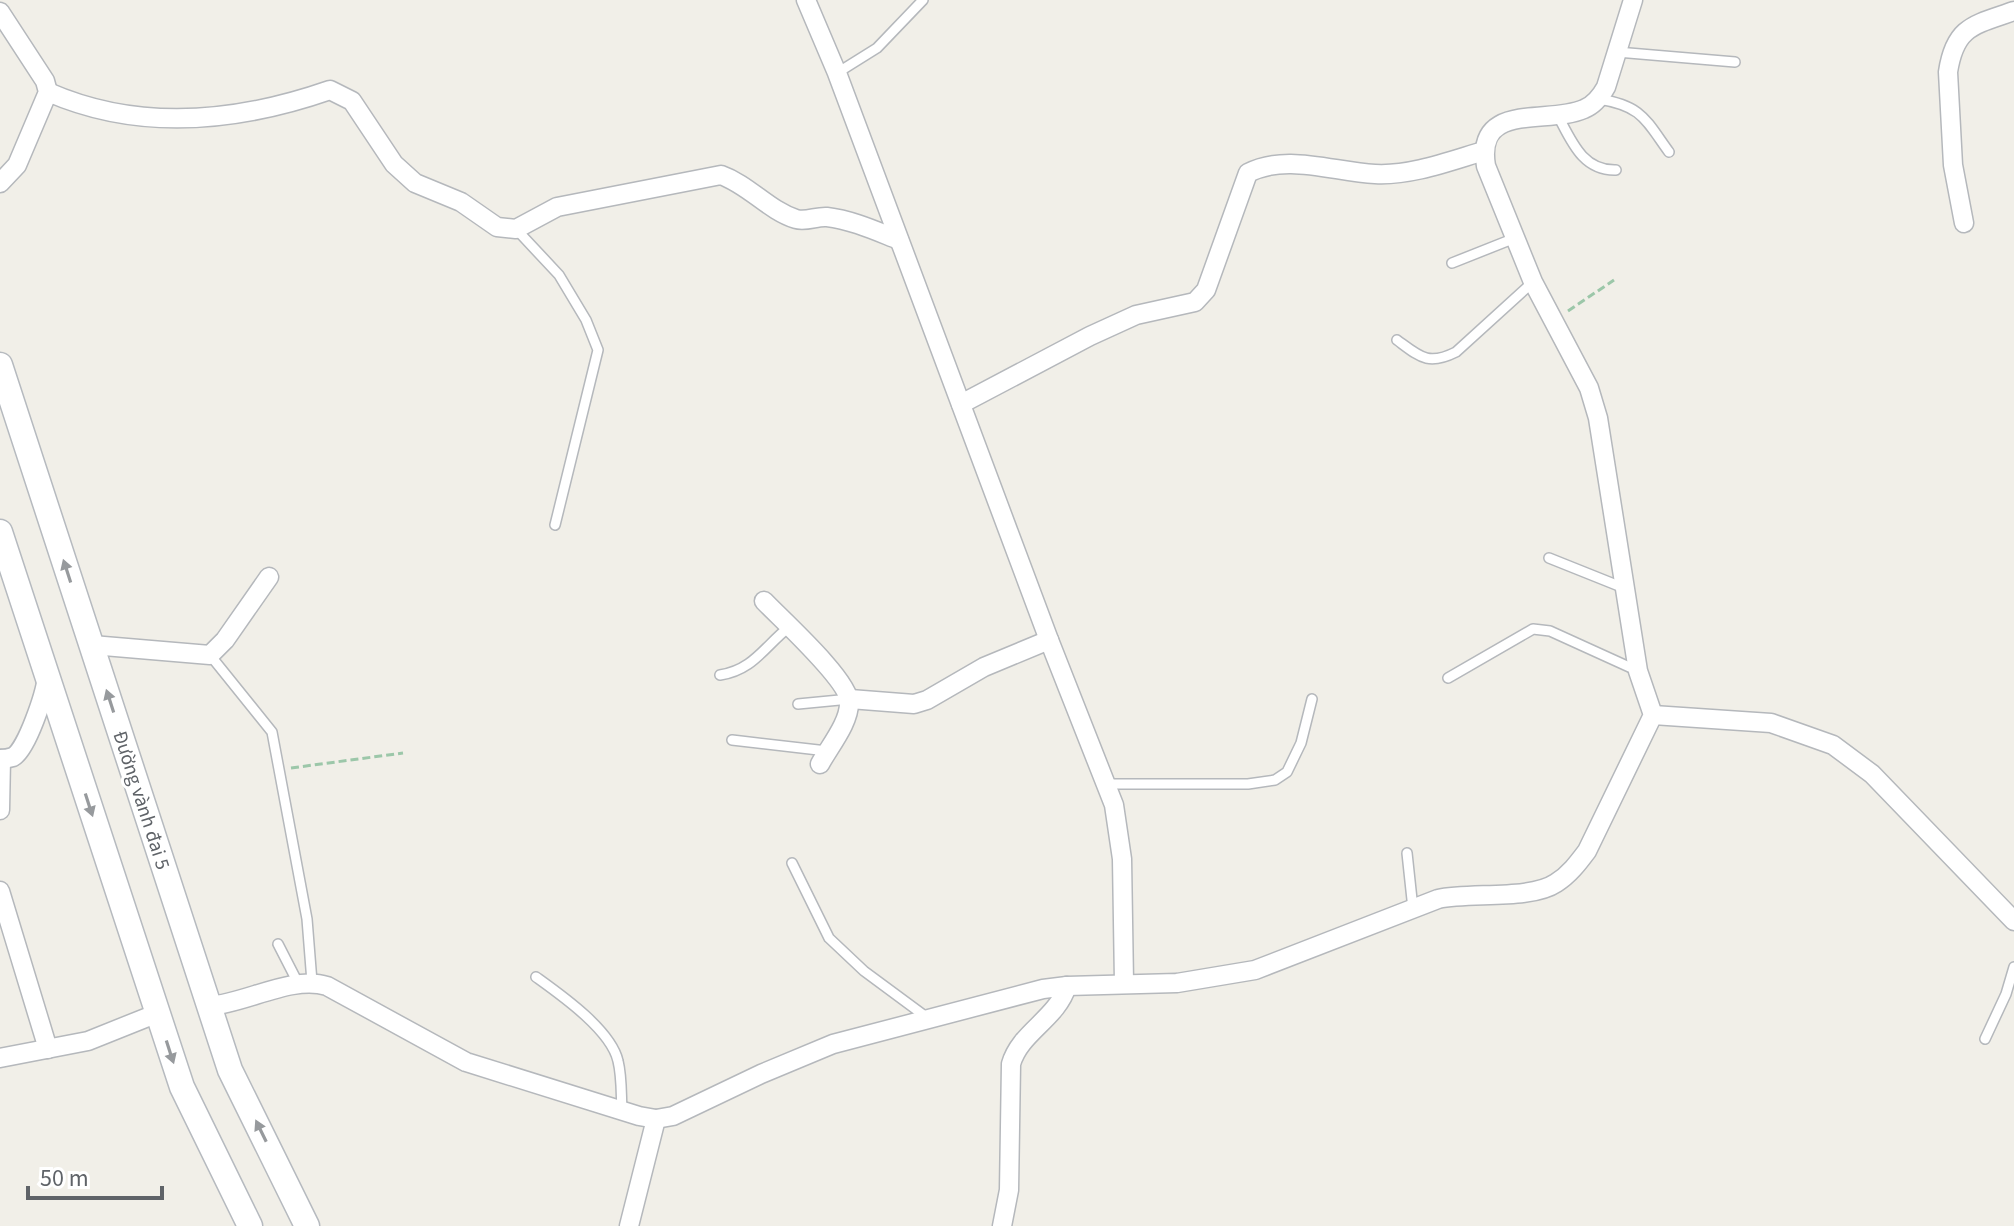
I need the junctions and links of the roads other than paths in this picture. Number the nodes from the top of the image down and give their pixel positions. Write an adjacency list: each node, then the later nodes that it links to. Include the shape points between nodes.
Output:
1 (806, 0): 8 (street)
2 (923, 0): 8 (lane, via 877,48)
3 (1633, 0): 6 (street)
4 (2014, 11): 16 (street, via 1972,25 1950,60 1953,165)
5 (0, 12): 9 (street)
6 (1617, 52): 7 (lane); 10 (street)
7 (1735, 62)
8 (837, 73): 19 (street)
9 (48, 92): 15 (street, via 17,165); 17 (street, via 81,106 148,118 232,116 330,90 352,101 394,164 415,183 461,202 497,227)
10 (1599, 99): 11 (street, via 1586,109); 13 (lane, via 1620,102 1641,114)
11 (1557, 114): 12 (street, via 1511,119 1496,128); 14 (lane, via 1579,154 1595,167)
12 (1484, 151): 18 (street); 24 (street, via 1378,174 1263,165 1248,173 1206,290 1195,302 1136,315)
13 (1669, 152)
14 (1616, 170)
15 (0, 183)
16 (1964, 223)
17 (516, 229): 19 (street, via 557,207 721,175 738,181 778,212 800,220 824,216); 25 (lane, via 559,275 598,350)
18 (1515, 238): 20 (lane); 21 (street)
19 (899, 240): 24 (street)
20 (1452, 263)
21 (1533, 282): 22 (lane, via 1443,358 1421,358); 29 (street, via 1589,388 1598,418)
22 (1397, 340)
23 (0, 365): 33 (main road, Đường vành đai 5, one-way to 23)
24 (961, 404): 32 (street)
25 (555, 525)
26 (0, 532): 37 (main road)
27 (1549, 558): 29 (lane)
28 (269, 577): 34 (street)
29 (1624, 588): 35 (street)
30 (764, 601): 31 (street)
31 (789, 627): 36 (lane, via 750,665); 39 (street, via 834,673)
32 (1049, 640): 39 (street, via 914,704); 46 (street)
33 (92, 645): 34 (street); 59 (main road, Đường vành đai 5, one-way to 33)
34 (210, 655): 56 (lane, via 272,732 307,919)
35 (1638, 671): 38 (lane, via 1550,631 1533,629); 42 (street)
36 (720, 675)
37 (47, 677): 45 (street, via 21,750); 60 (main road, one-way to 60)
38 (1448, 678)
39 (850, 699): 41 (lane); 44 (street, via 848,713)
40 (1312, 699): 46 (lane, via 1301,743 1287,772 1275,780)
41 (798, 704)
42 (1653, 715): 51 (street, via 1587,851 1555,885 1532,892 1456,895); 52 (street, via 1771,723 1833,745 1872,774)
43 (732, 740): 44 (lane)
44 (823, 758)
45 (0, 759): 47 (street)
46 (1106, 784): 57 (street, via 1120,831)
47 (0, 810)
48 (1407, 853): 51 (lane)
49 (792, 863): 61 (lane, via 829,938)
50 (0, 891): 63 (street)
51 (1413, 909): 57 (street, via 1255,970 1177,983)
52 (2014, 921)
53 (278, 944): 56 (lane)
54 (2014, 967): 62 (lane)
55 (536, 977): 65 (lane, via 596,1025 618,1059)
56 (305, 982): 59 (street); 65 (street, via 327,986 466,1062)
57 (1124, 983): 58 (street)
58 (1067, 986): 61 (street); 70 (street, via 1059,1006 1022,1042 1011,1064 1009,1190)
59 (209, 1006): 68 (main road, Đường vành đai 5, one-way to 59, via 230,1070)
60 (158, 1013): 63 (street, via 88,1041); 67 (main road, one-way to 67, via 182,1087)
61 (929, 1019): 66 (street, via 833,1044)
62 (1985, 1039)
63 (48, 1049): 64 (street)
64 (0, 1058)
65 (622, 1111): 66 (street)
66 (656, 1119): 69 (street)
67 (250, 1226)
68 (307, 1226)
69 (629, 1226)
70 (1002, 1226)

